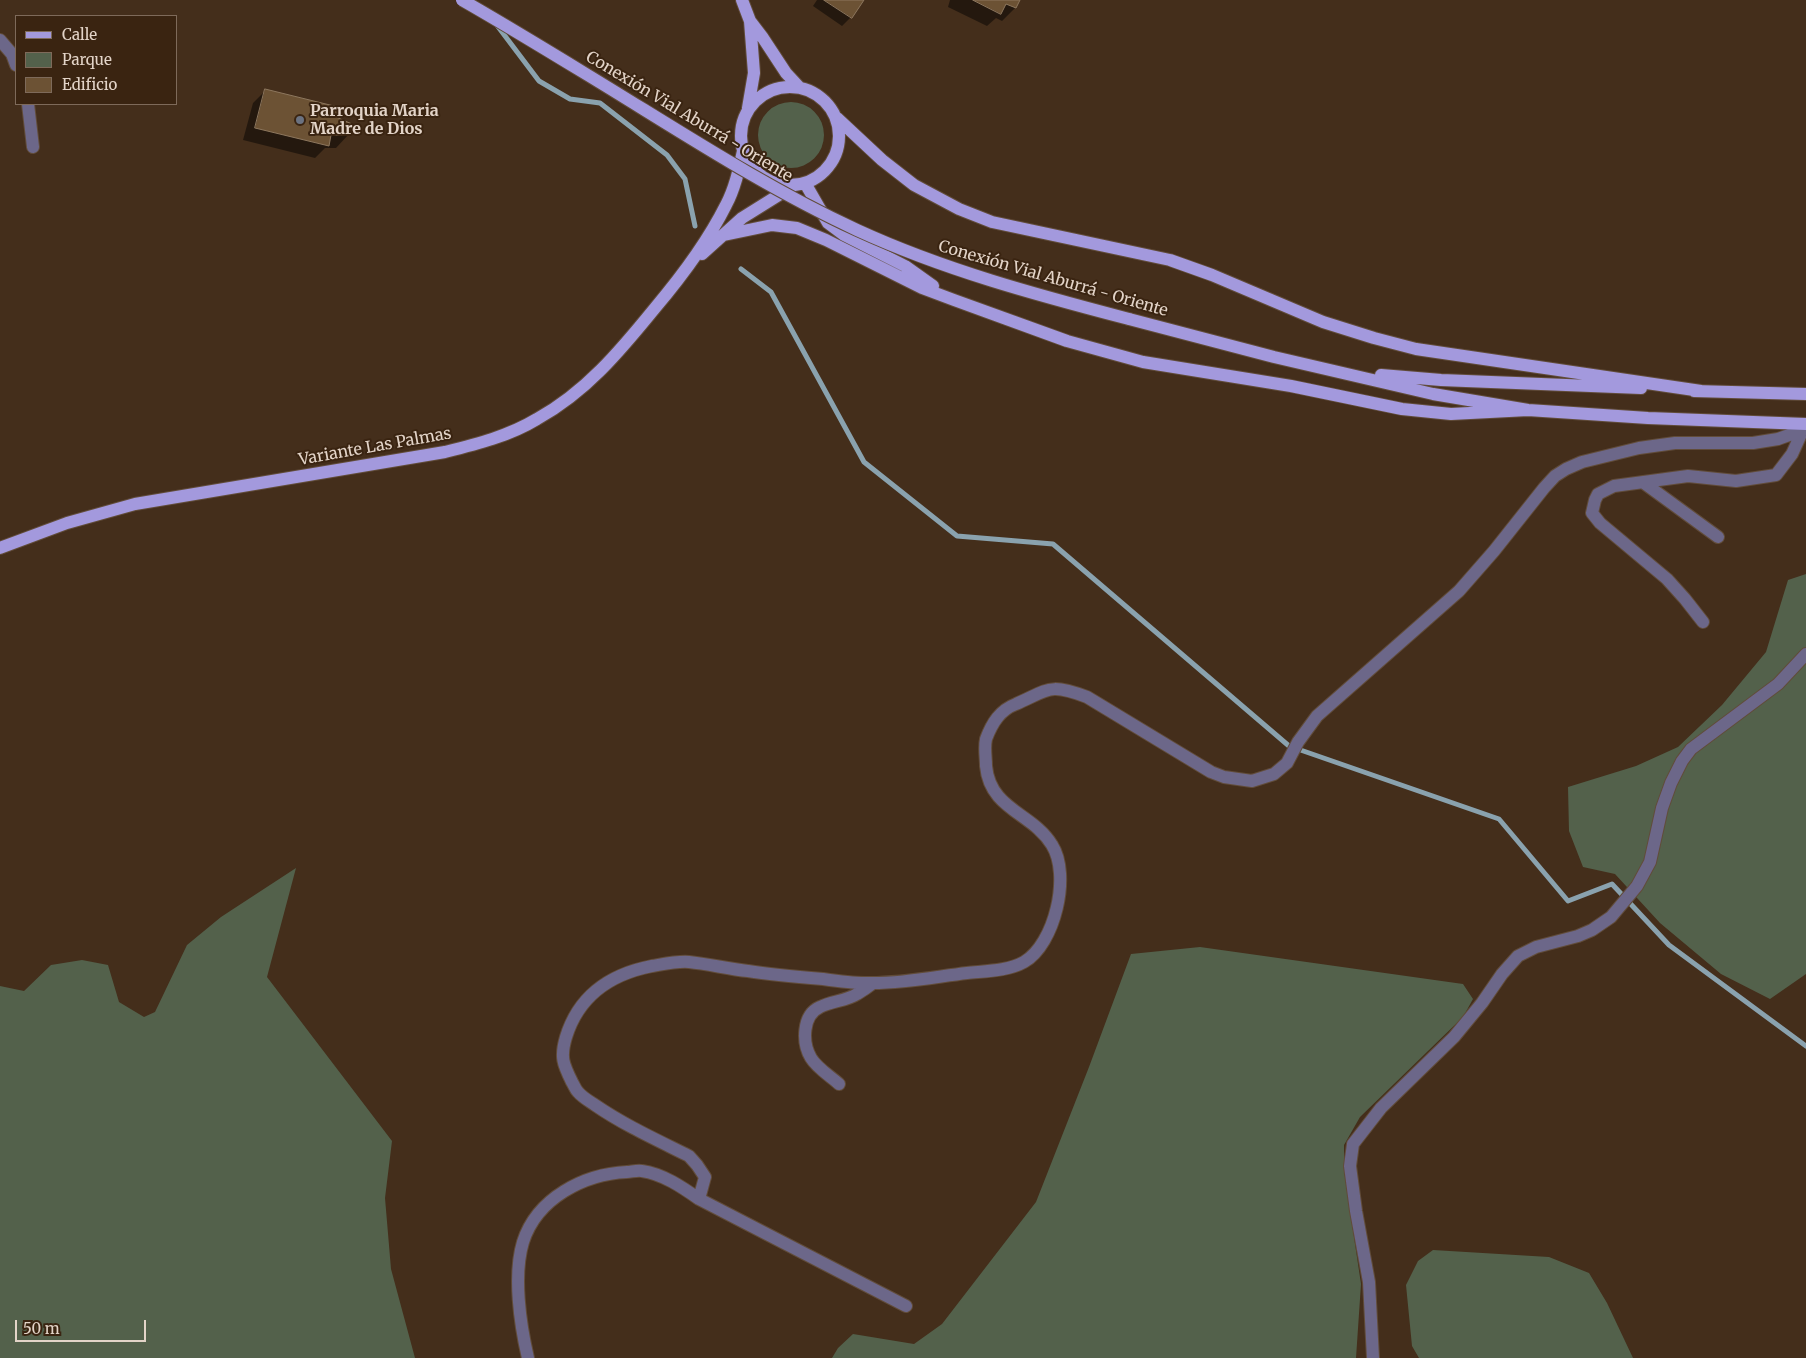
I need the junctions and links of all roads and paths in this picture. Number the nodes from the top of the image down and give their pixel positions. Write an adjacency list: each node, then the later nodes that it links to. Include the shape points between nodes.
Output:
1 (462, 0): 16 (main road, Conexión Vial Aburrá - Oriente, bridge, via 746,172 857,230 980,278)
2 (742, 0): 3 (main road)
3 (750, 21): 6 (main road); 8 (main road, via 754,73)
4 (0, 40): 5 (street)
5 (15, 62)
6 (799, 87): 8 (main road, via 781,87 765,94); 9 (main road, via 826,101)
7 (28, 105): 10 (street)
8 (747, 112): 11 (main road, via 741,132)
9 (837, 118): 12 (main road, via 838,150 831,165 820,176); 17 (main road, via 914,185 958,209 992,222 1170,260 1323,322 1408,347)
10 (33, 147)
11 (743, 151): 12 (main road, via 763,177 778,183); 14 (main road, Variante Las Palmas, via 727,204)
12 (800, 184): 13 (main road, Variante Las Palmas, via 756,208); 15 (main road, via 828,223 905,266)
13 (724, 235): 14 (main road, Variante Las Palmas); 15 (main road, via 772,225 797,228)
14 (692, 262): 23 (main road, Variante Las Palmas, via 626,344 582,389 537,420 485,442 445,452 135,504 67,523)
15 (954, 300): 19 (main road, via 1067,341 1143,362 1291,386 1402,409 1451,414)
16 (1338, 372): 17 (main road, via 1441,380); 19 (main road, via 1433,394)
17 (1702, 391): 18 (main road)
18 (1806, 394)
19 (1528, 410): 20 (main road)
20 (1805, 428): 21 (street, via 1792,454 1776,474 1736,481 1688,476); 26 (street, via 1778,439 1753,443 1675,443 1639,448 1582,462 1555,476 1459,591 1331,702 1317,716 1286,763 1274,774 1252,782 1211,772 1086,697 1070,691 1052,688 1010,706 999,715 984,745 987,780 1002,802 1045,834 1055,848 1060,887 1048,934 1029,959 1008,968)
21 (1644, 483): 22 (street); 24 (street, via 1614,486 1598,494 1592,513 1666,580)
22 (1718, 537)
23 (0, 548)
24 (1703, 622)
25 (1806, 654): 31 (street, via 1778,684 1690,750 1662,808 1650,862 1643,878 1611,917 1578,936 1536,947 1518,956 1454,1036 1381,1108 1352,1144 1350,1166 1369,1282)
26 (873, 983): 27 (street, via 856,995 819,1007 810,1014 805,1034 806,1048 812,1060); 28 (street, via 687,962 634,970 611,980 585,1002 570,1024 563,1046 563,1064 578,1092 614,1118 689,1156 705,1177)
27 (839, 1084)
28 (699, 1199): 29 (street); 30 (street, via 673,1181 642,1171 610,1173 572,1185 546,1204 533,1221 519,1259 519,1301)
29 (906, 1306)
30 (528, 1358)
31 (1373, 1358)

